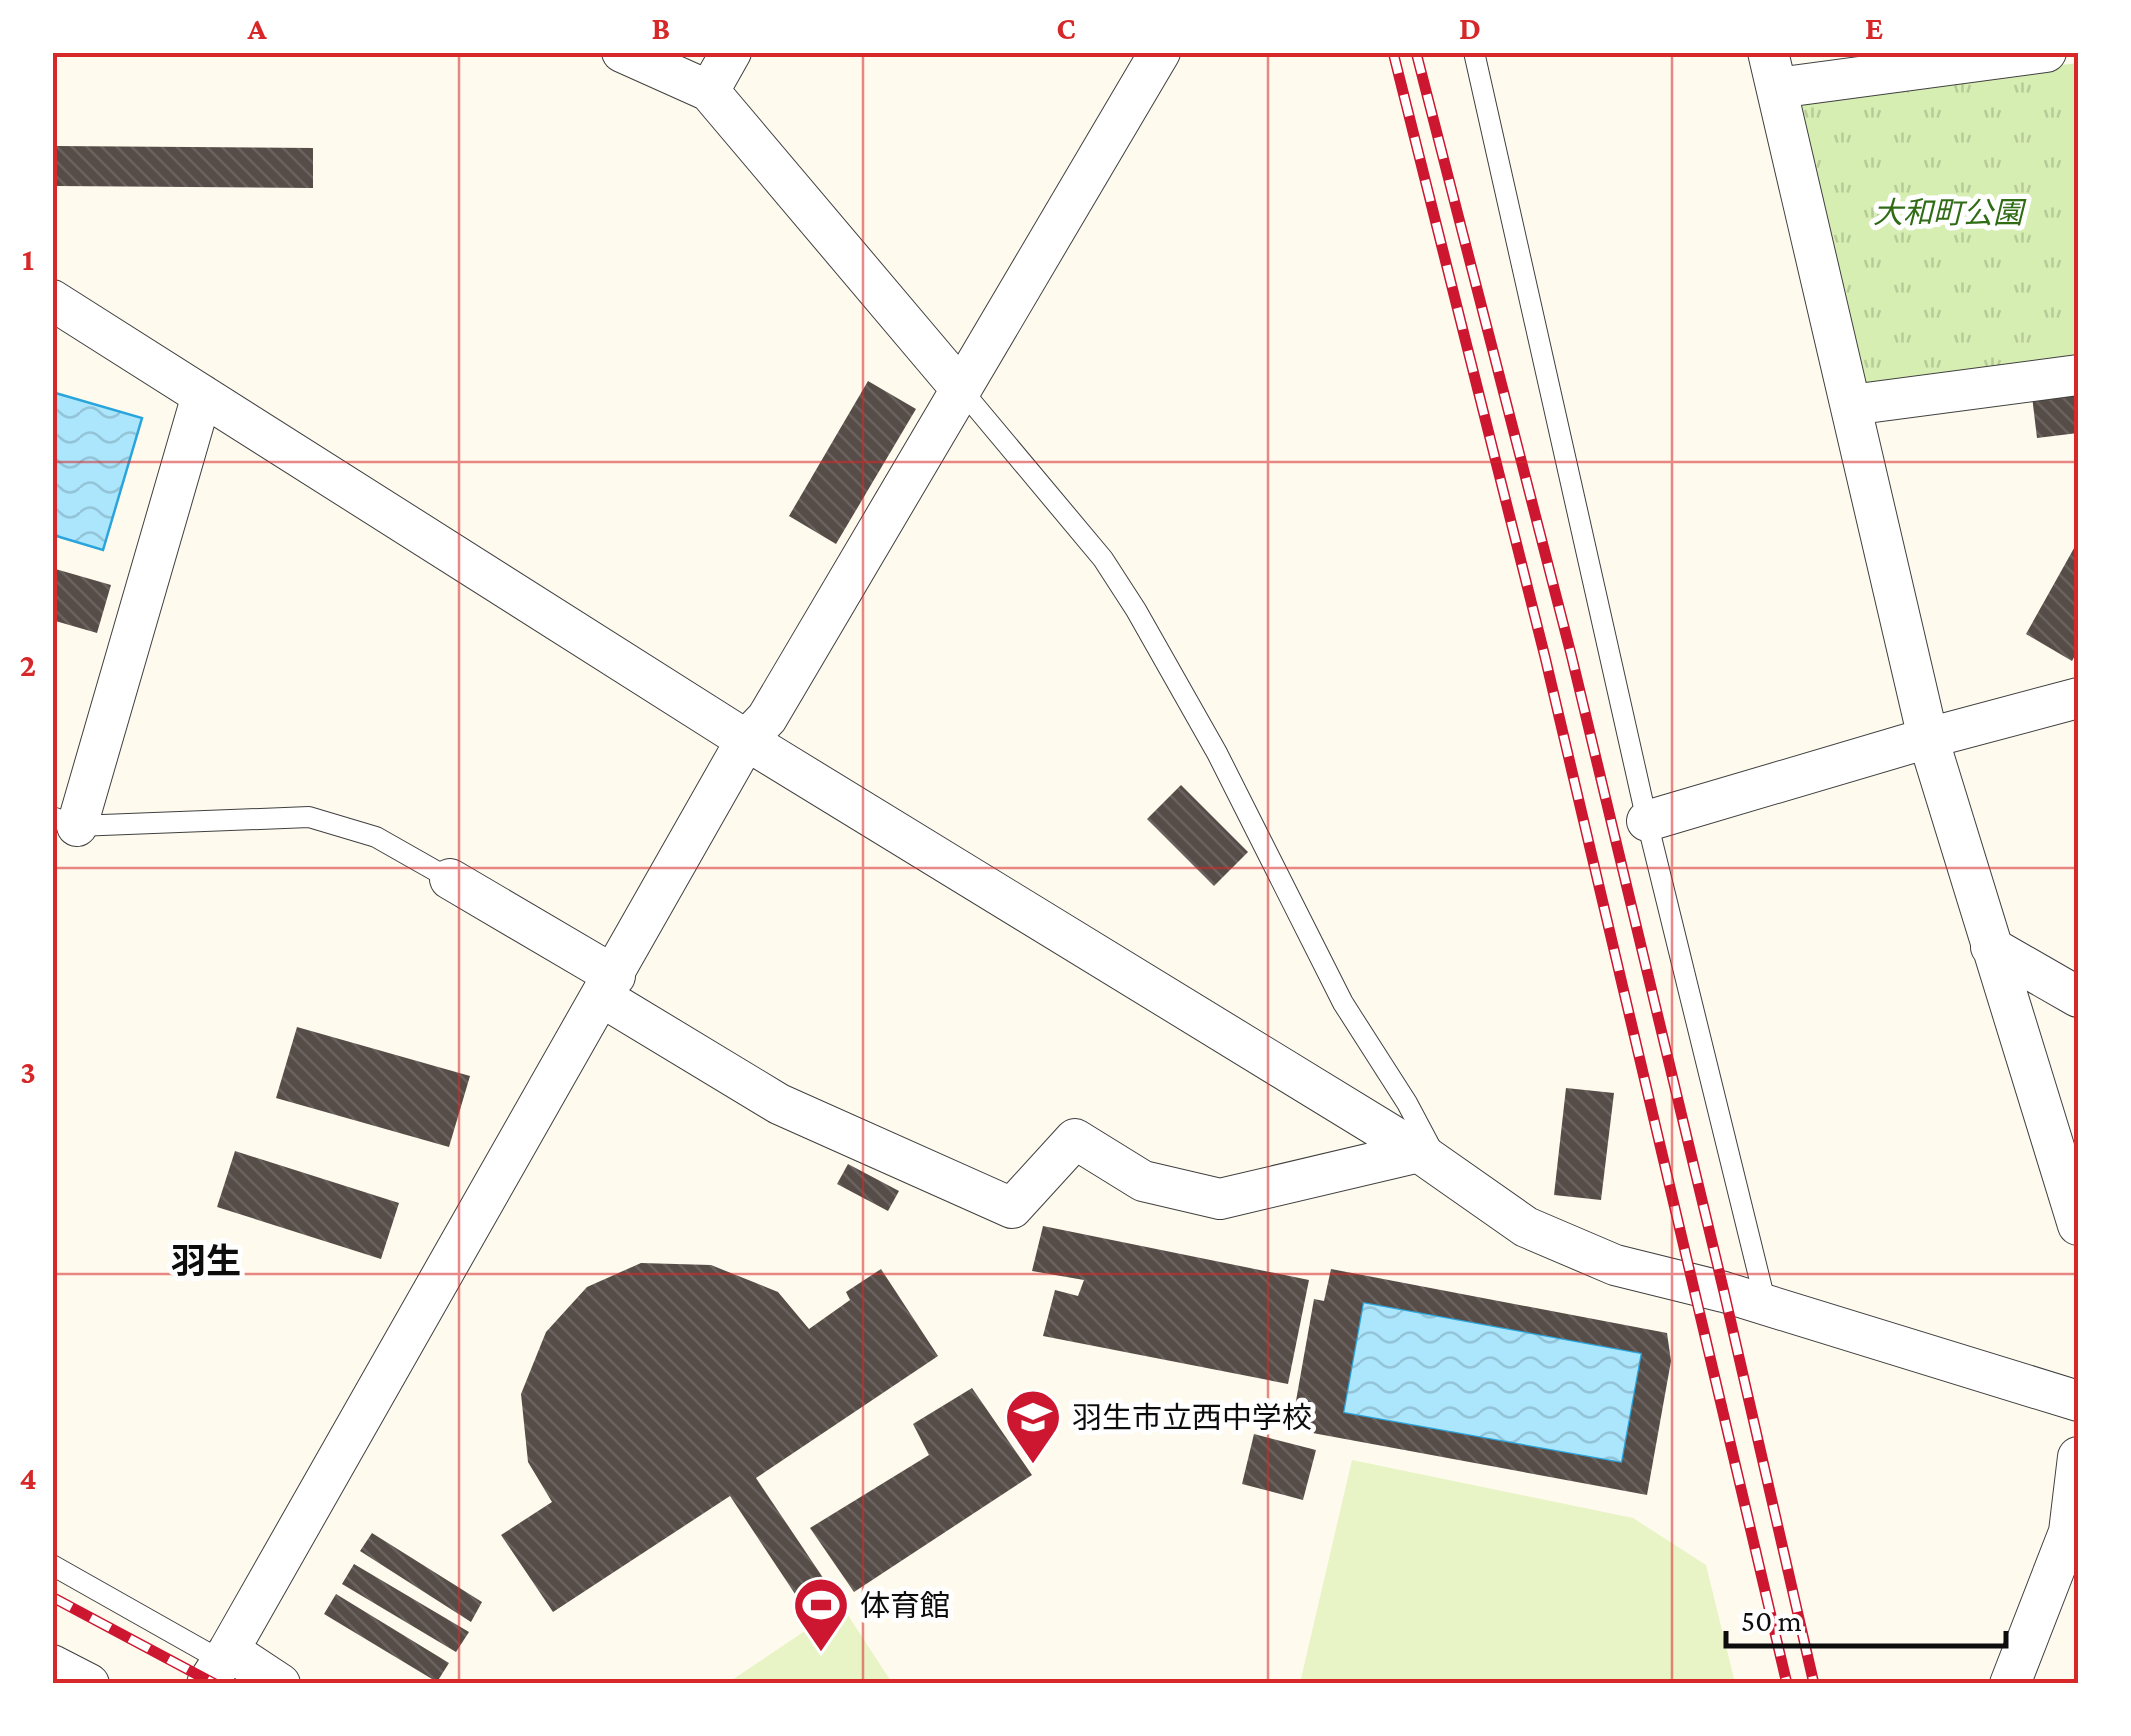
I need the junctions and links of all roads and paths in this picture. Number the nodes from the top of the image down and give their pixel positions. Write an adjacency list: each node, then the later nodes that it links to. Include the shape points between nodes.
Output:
1 (622, 52): 7 (street)
2 (730, 52): 7 (street)
3 (1160, 52): 10 (street)
4 (1474, 52): 16 (lane)
5 (2046, 52): 6 (street)
6 (1772, 70): 12 (street)
7 (709, 91): 10 (street)
8 (52, 300): 11 (street)
9 (2078, 375): 12 (street)
10 (960, 388): 15 (street, via 767,718); 22 (lane, via 1104,559 1136,610 1217,753 1343,1003 1407,1102)
11 (202, 396): 15 (street); 17 (street)
12 (1851, 406): 14 (street)
13 (2078, 698): 14 (street)
14 (1928, 738): 16 (street); 19 (street)
15 (746, 740): 20 (street); 22 (street)
16 (1647, 820): 24 (lane)
17 (65, 821): 18 (lane, via 308,818 376,837)
18 (450, 879): 20 (street)
19 (1991, 947): 21 (street); 23 (street)
20 (609, 986): 22 (street, via 779,1104 1012,1208 1075,1139 1143,1181 1220,1199); 29 (street)
21 (2078, 997)
22 (1430, 1159): 24 (street, via 1526,1227 1615,1265)
23 (2078, 1225)
24 (1766, 1306): 25 (street)
25 (2078, 1401)
26 (2078, 1457): 32 (street, via 2069,1532)
27 (52, 1565): 29 (lane)
28 (52, 1665): 30 (street)
29 (219, 1665): 31 (street)
30 (88, 1684)
31 (280, 1684)
32 (2010, 1684)

